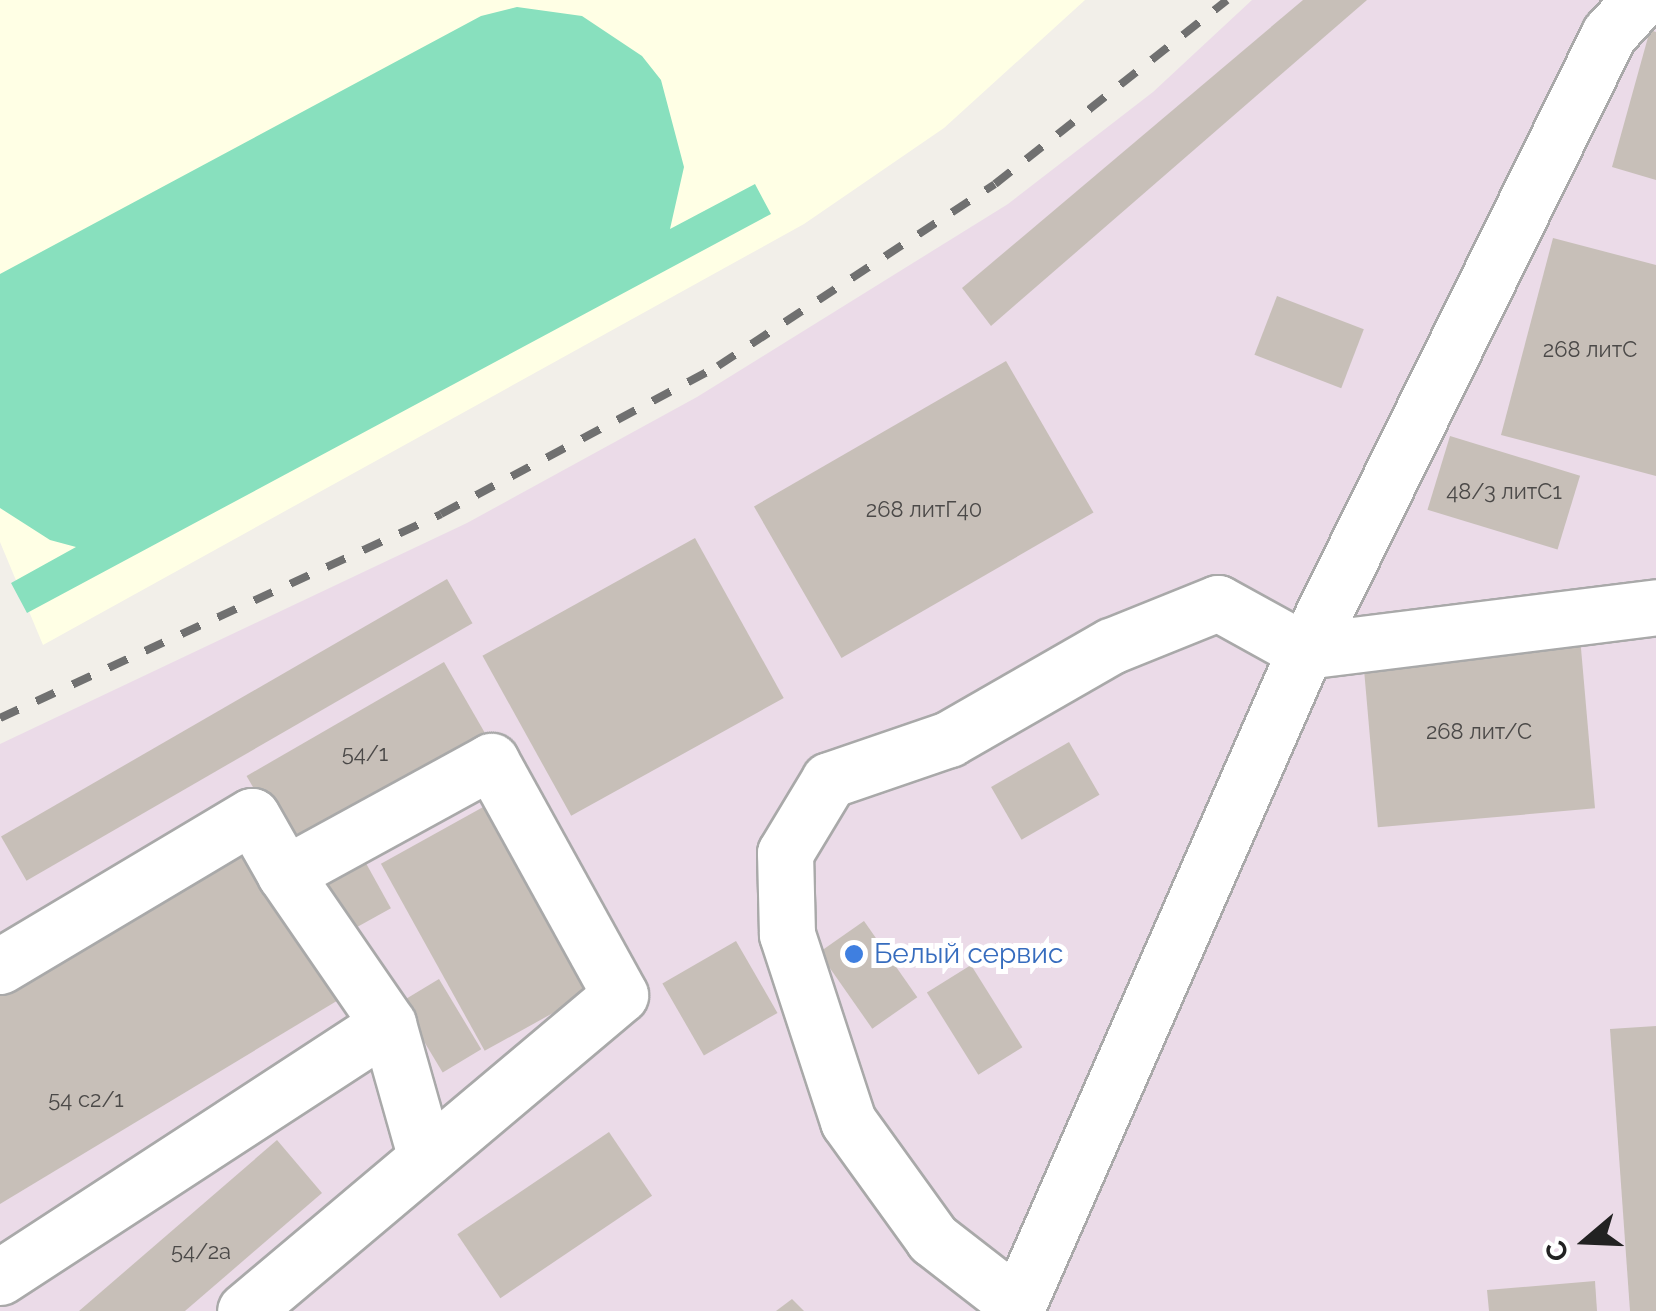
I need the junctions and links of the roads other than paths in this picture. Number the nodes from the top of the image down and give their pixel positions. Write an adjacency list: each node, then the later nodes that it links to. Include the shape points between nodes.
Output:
1 (1640, 0): 3 (lane, via 1609,34)
2 (1656, 608): 3 (lane)
3 (1306, 651): 9 (lane); 9 (lane, via 1218,603 1111,646 950,739 829,780 785,852 787,934 848,1121 933,1238)
4 (286, 874): 5 (lane, via 252,816); 6 (lane); 7 (lane, via 491,761 620,995)
5 (0, 966)
6 (388, 1024): 7 (lane); 8 (lane)
7 (426, 1158): 10 (lane)
8 (0, 1277)
9 (1017, 1308)
10 (244, 1311)

